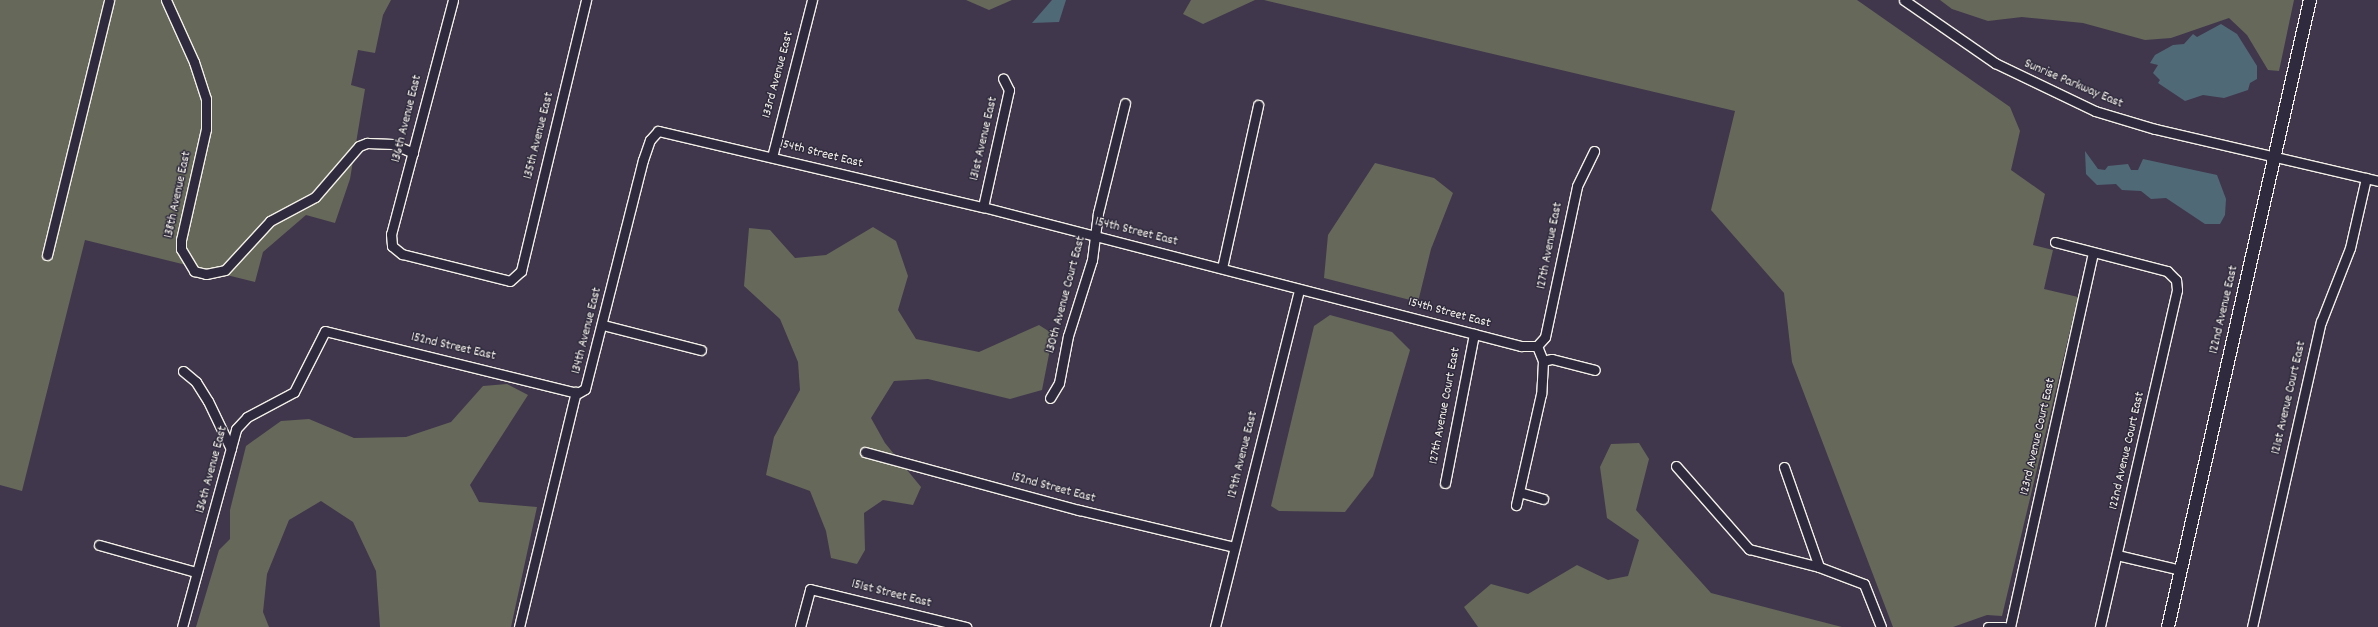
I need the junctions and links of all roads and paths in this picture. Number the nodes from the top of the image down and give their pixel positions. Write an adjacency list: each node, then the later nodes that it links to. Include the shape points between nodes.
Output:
1 (109, 0): 23 (street)
2 (166, 0): 13 (street, 138th Avenue East, via 194,62 206,100 206,129 181,240 184,254 194,271 206,274 225,270 270,221 315,197 359,146 367,143 393,144)
3 (453, 0): 13 (street, 136th Avenue East)
4 (586, 0): 21 (street, 135th Avenue East, via 517,278 505,280 402,254)
5 (812, 0): 14 (street, 133rd Avenue East)
6 (1904, 0): 15 (street, Sunrise Parkway East, via 1995,63 2095,111 2154,129)
7 (2310, 0): 15 (main road, 122nd Avenue East)
8 (1003, 78): 18 (street, 131st Avenue East, via 1009,90)
9 (1125, 103): 19 (street, 130th Avenue Court East, via 1098,213)
10 (1258, 106): 24 (street)
11 (658, 131): 14 (street, 154th Street East); 26 (street, 134th Avenue East, via 650,140 643,160)
12 (1594, 151): 29 (street, 127th Avenue East, via 1577,186 1547,329)
13 (412, 153): 21 (street, 136th Avenue East, via 391,234)
14 (772, 157): 18 (street, 154th Street East)
15 (2274, 157): 16 (street, Sunrise Parkway East); 48 (main road, 122nd Avenue East)
16 (2366, 178): 17 (street, Sunrise Parkway East); 61 (street, 121st Avenue Court East, via 2350,248 2321,322)
17 (2378, 181)
18 (983, 207): 19 (street, 154th Street East)
19 (1098, 237): 24 (street, 154th Street East); 35 (street, 130th Avenue Court East, via 1068,336 1059,383)
20 (2055, 242): 22 (street)
21 (392, 244)
22 (2093, 253): 46 (street, 122nd Avenue Court East, via 2167,271 2176,280 2176,298); 58 (street, 123rd Avenue Court East)
23 (47, 255)
24 (1222, 268): 25 (street, 154th Street East)
25 (1299, 290): 28 (street, 154th Street East); 45 (street, 129th Avenue East)
26 (603, 325): 30 (street); 34 (street, 134th Avenue East, via 588,385)
27 (325, 331): 34 (street, 152nd Street East); 36 (street, 136th Avenue East, via 294,392 242,422)
28 (1474, 334): 29 (street, 154th Street East, via 1521,346); 40 (street, 127th Avenue Court East)
29 (1537, 346): 31 (street)
30 (701, 350)
31 (1543, 361): 32 (street, via 1552,359); 41 (street, via 1541,394)
32 (1595, 370)
33 (183, 371): 36 (street, via 196,382 208,401)
34 (576, 392): 51 (street, 134th Avenue East)
35 (1050, 398)
36 (231, 449): 49 (street, 136th Avenue East)
37 (865, 452): 45 (street, 152nd Street East, via 1078,510)
38 (1676, 466): 47 (street, via 1749,549)
39 (1784, 467): 47 (street)
40 (1445, 483)
41 (1519, 492): 42 (street); 43 (street)
42 (1543, 499)
43 (1516, 506)
44 (99, 545): 49 (street)
45 (1234, 547): 54 (street, 129th Avenue East)
46 (2117, 555): 48 (street); 59 (street, 122nd Avenue Court East)
47 (1819, 567): 55 (street, via 1864,584)
48 (2181, 570): 60 (main road, 122nd Avenue East)
49 (196, 572): 50 (street, 136th Avenue East)
50 (182, 627)
51 (519, 627)
52 (800, 627): 53 (street, 151st Street East, via 810,589)
53 (966, 627)
54 (1215, 627)
55 (1881, 627)
56 (1988, 627): 57 (street)
57 (2004, 627)
58 (2010, 627)
59 (2100, 627)
60 (2168, 627)
61 (2252, 627)

